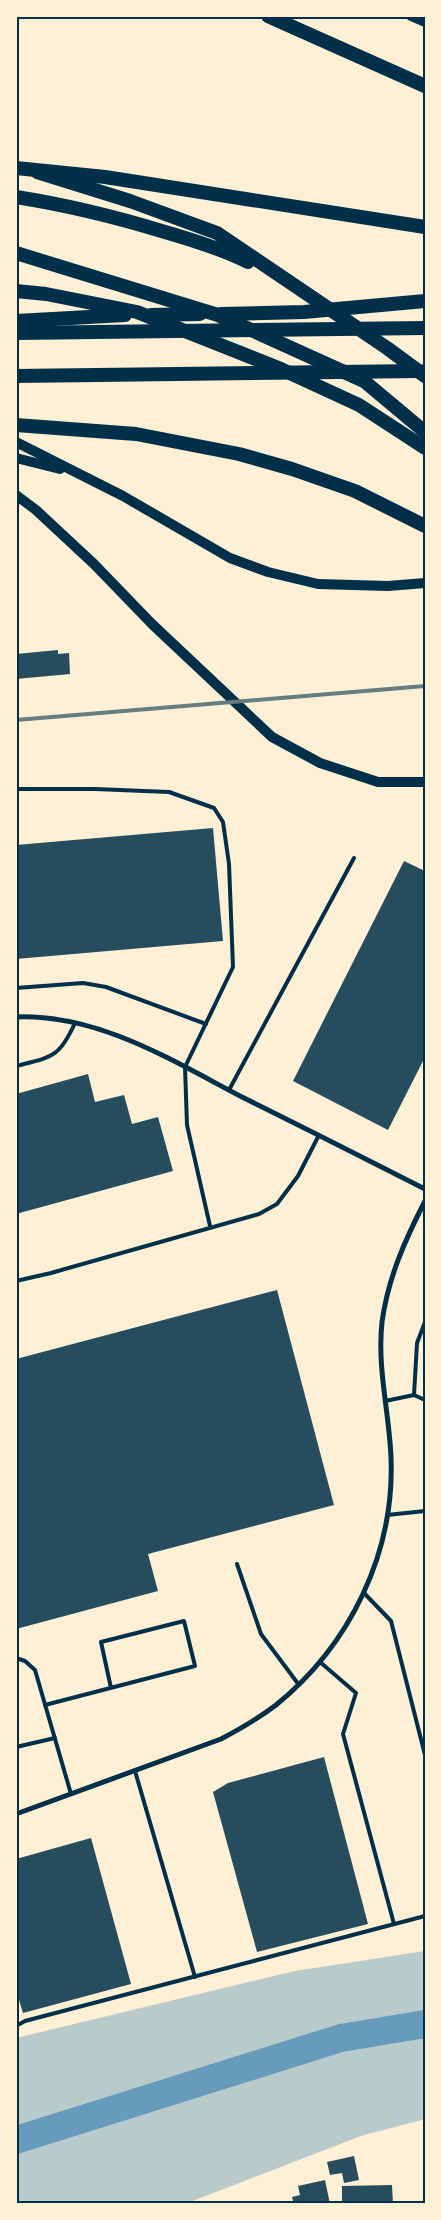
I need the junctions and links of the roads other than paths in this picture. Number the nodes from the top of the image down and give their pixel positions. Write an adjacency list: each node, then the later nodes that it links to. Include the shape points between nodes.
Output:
1 (268, 16): 4 (highway)
2 (411, 16): 3 (main road)
3 (425, 22)
4 (425, 86)
5 (16, 168): 6 (highway)
6 (37, 172): 8 (highway, via 114,178); 10 (highway, via 217,233)
7 (16, 197): 10 (highway, via 65,204 186,238 234,255)
8 (425, 227)
9 (16, 253): 20 (highway, via 218,315 364,380)
10 (297, 288): 18 (highway)
11 (16, 291): 22 (highway, via 137,312 281,369 359,405)
12 (425, 301): 13 (highway, via 304,312)
13 (16, 321)
14 (425, 328): 15 (highway)
15 (16, 333)
16 (425, 371): 17 (highway)
17 (16, 376)
18 (425, 376)
19 (16, 425): 26 (highway, via 128,433 240,454 355,491)
20 (425, 432)
21 (16, 442): 24 (main road)
22 (425, 448)
23 (16, 458): 24 (main road)
24 (71, 471): 27 (main road, via 123,496 230,558 268,572 318,584 388,586)
25 (16, 495): 30 (main road, via 87,557 152,624 272,737 320,763 378,782)
26 (425, 526)
27 (425, 583)
28 (16, 608): 29 (lane)
29 (16, 615)
30 (425, 782)
31 (16, 789): 36 (lane, via 169,792 214,808 223,822 229,864 233,967)
32 (354, 858): 39 (lane)
33 (16, 988): 36 (lane, via 83,983 106,986)
34 (16, 1017): 35 (street)
35 (75, 1023): 37 (lane, via 60,1050 49,1058); 38 (street, via 111,1032)
36 (206, 1024): 38 (lane)
37 (16, 1066)
38 (185, 1067): 39 (street); 43 (lane, via 186,1125)
39 (229, 1090): 40 (street)
40 (319, 1135): 41 (street); 43 (lane, via 298,1176 277,1204 259,1214)
41 (425, 1189)
42 (425, 1201): 48 (street, via 400,1254 382,1322 380,1351)
43 (210, 1226): 44 (lane)
44 (16, 1281)
45 (425, 1322): 46 (lane, via 417,1343)
46 (414, 1395): 47 (lane); 48 (lane)
47 (425, 1400)
48 (385, 1402): 50 (street, via 391,1458)
49 (425, 1511): 50 (lane)
50 (387, 1515): 52 (street, via 379,1551)
51 (237, 1564): 55 (lane, via 261,1634)
52 (364, 1593): 54 (street, via 339,1637); 60 (lane, via 392,1621)
53 (16, 1658): 57 (lane, via 35,1670)
54 (320, 1662): 55 (street); 65 (lane, via 356,1693 342,1734)
55 (299, 1685): 61 (street, via 275,1706 221,1739)
56 (111, 1688): 56 (lane, via 195,1666 184,1621 101,1642); 57 (lane)
57 (45, 1705): 58 (lane)
58 (55, 1738): 59 (lane); 62 (lane)
59 (16, 1747)
60 (425, 1755)
61 (135, 1771): 62 (street); 66 (lane)
62 (71, 1794): 63 (street)
63 (16, 1814)
64 (425, 1916): 65 (lane)
65 (394, 1924): 66 (lane)
66 (194, 1977): 67 (lane)
67 (16, 2026)

